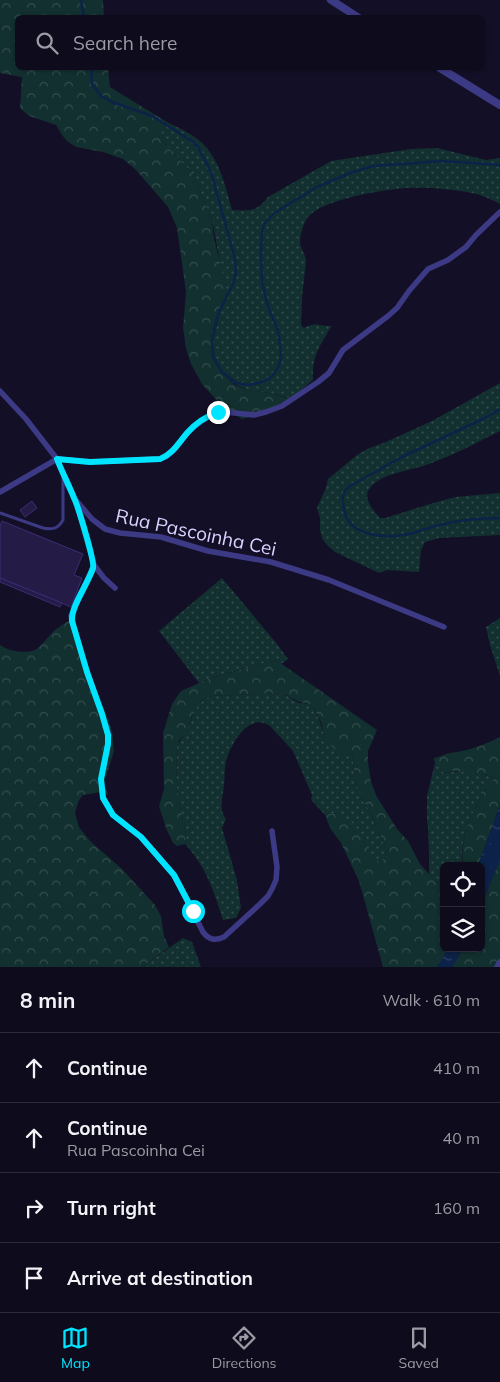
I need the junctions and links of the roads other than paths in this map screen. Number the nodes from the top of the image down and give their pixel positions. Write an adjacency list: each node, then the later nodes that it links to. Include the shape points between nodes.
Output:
1 (331, 0): 2 (street)
2 (354, 15)
3 (443, 70): 4 (street)
4 (500, 105)
5 (500, 212): 7 (street, via 466,247 428,269 397,308 343,350 329,373 282,406 254,415 213,414 189,431 172,452 160,459 90,462)
6 (0, 391): 7 (street, Rua Pascoinha Cei)
7 (57, 459): 8 (street, Rua Pascoinha Cei); 9 (street)
8 (62, 472): 10 (street, Rua Pascoinha Cei); 11 (lane, via 63,520 60,525 50,529)
9 (0, 492)
10 (75, 499): 12 (street); 14 (street, Rua Pascoinha Cei, via 105,529 161,537 208,551 271,562 329,580)
11 (0, 513)
12 (94, 565): 13 (street); 15 (street, via 73,609 72,621 108,735 101,779 103,798 113,815 141,837 174,875 203,932 212,940 224,937 268,896 276,880 277,867)
13 (115, 588)
14 (444, 626)
15 (272, 831)
16 (500, 962): 17 (street)
17 (497, 967)

